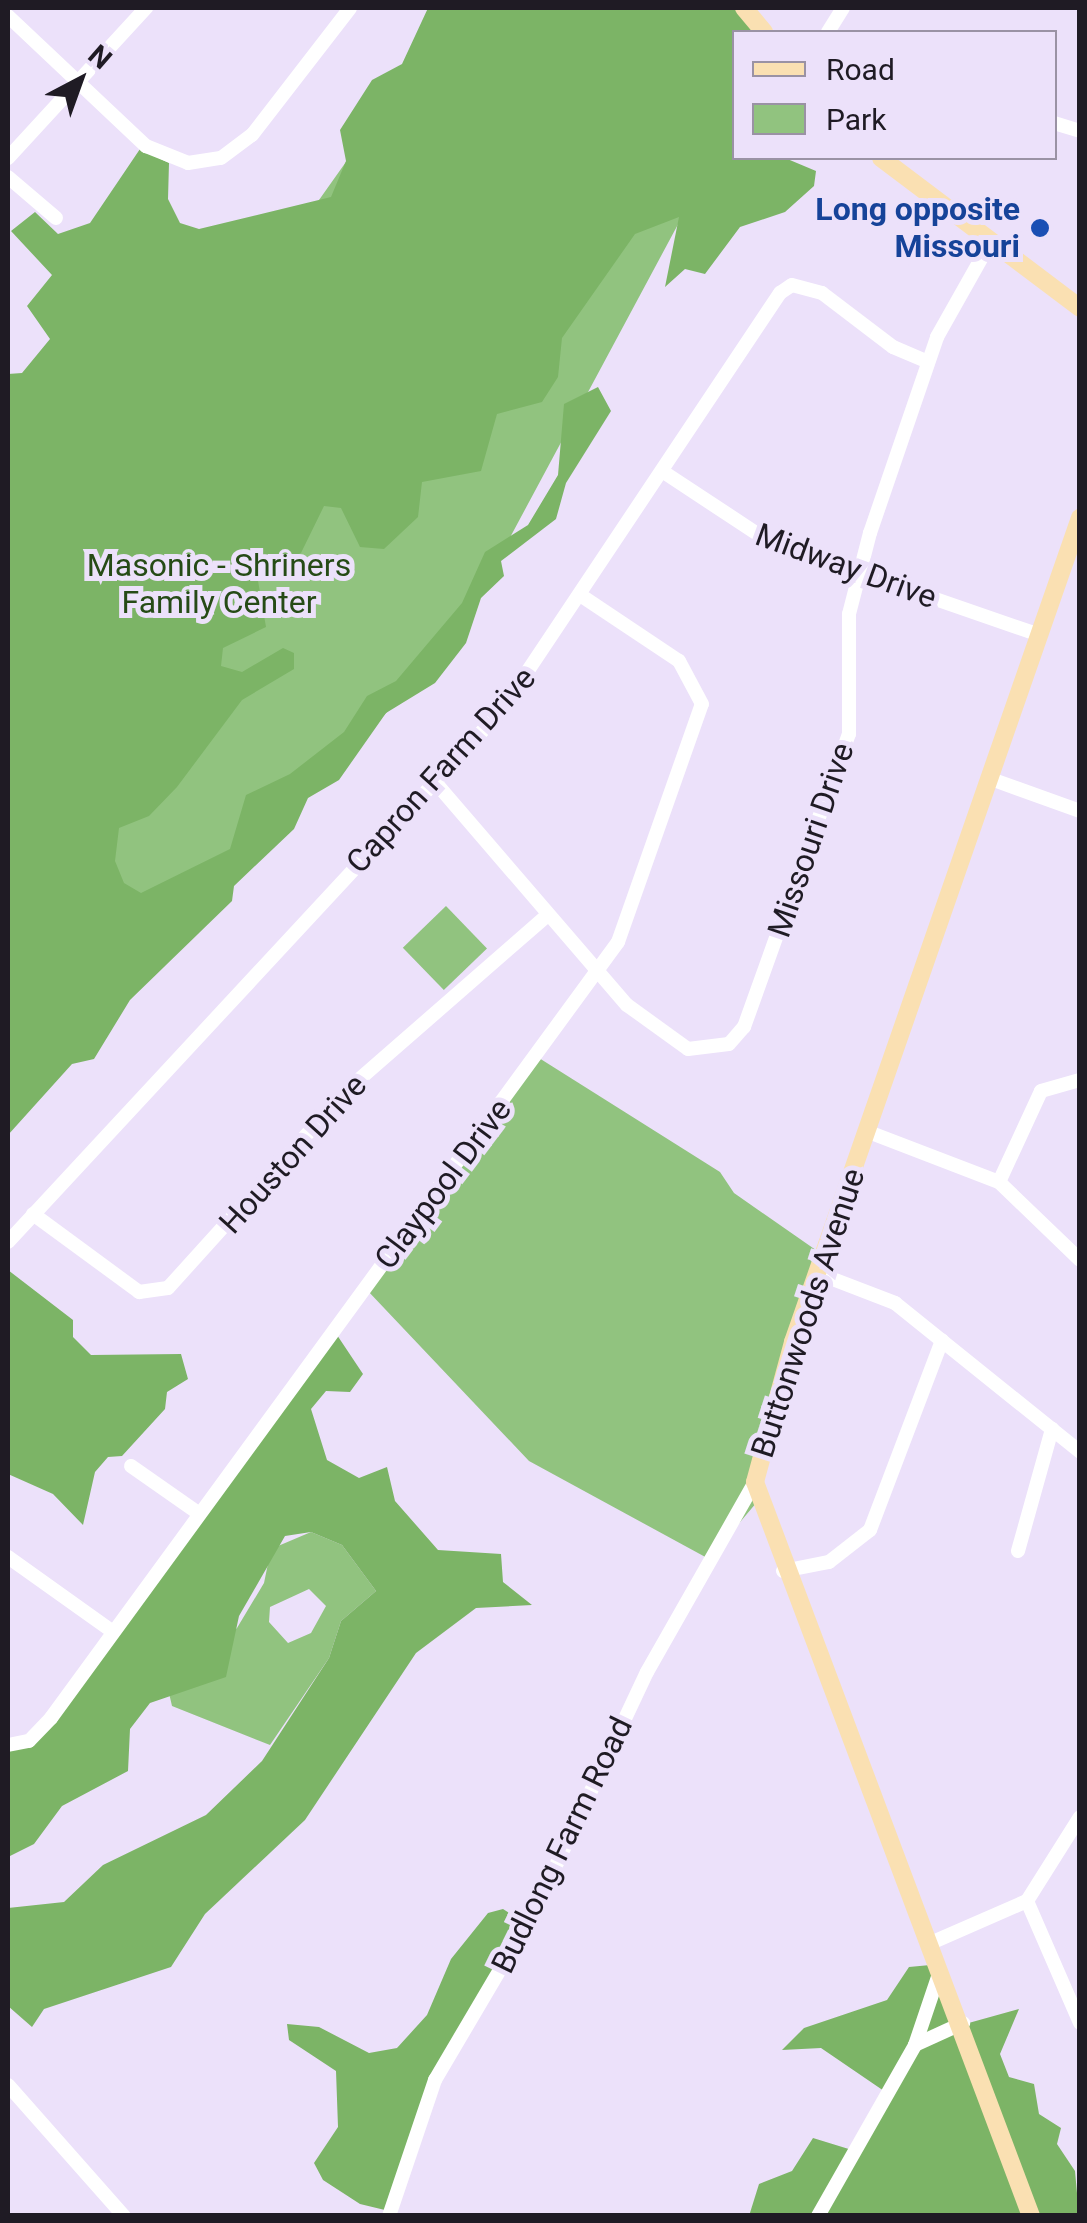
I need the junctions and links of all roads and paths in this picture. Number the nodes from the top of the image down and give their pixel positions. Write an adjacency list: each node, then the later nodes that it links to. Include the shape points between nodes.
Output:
1 (146, 8): 8 (street)
2 (350, 8): 8 (street, via 252,135 205,162 146,146)
3 (744, 8): 6 (street)
4 (843, 8): 7 (street)
5 (8, 16): 8 (street)
6 (762, 30)
7 (829, 30)
8 (79, 82): 9 (street)
9 (8, 158)
10 (884, 160): 13 (street)
11 (8, 177): 12 (street)
12 (56, 218)
13 (991, 241): 14 (street); 15 (street, Missouri Drive, via 957,290)
14 (1080, 308)
15 (928, 362): 16 (street, Capron Farm Drive, via 892,347 822,292 792,286); 18 (street, Missouri Drive)
16 (665, 473): 18 (street, Midway Drive, via 768,541); 19 (street, Capron Farm Drive)
17 (1080, 518): 20 (street, Buttonwoods Avenue)
18 (859, 572): 20 (street, Midway Drive); 25 (street, Missouri Drive, via 849,614 850,734 744,1027 713,1052 688,1049)
19 (582, 597): 22 (street, Capron Farm Drive, via 501,711); 25 (street, Claypool Drive, via 679,662 702,704 633,907)
20 (1040, 635): 21 (street, Buttonwoods Avenue)
21 (991, 779): 23 (street); 27 (street, Buttonwoods Avenue)
22 (434, 782): 24 (street, Missouri Drive); 29 (street, Capron Farm Drive)
23 (1080, 811)
24 (545, 916): 25 (street, Missouri Drive); 29 (street, Houston Drive, via 348,1090 168,1288 139,1292)
25 (597, 974): 38 (street, Claypool Drive)
26 (1080, 1080): 28 (street, via 1040,1090)
27 (866, 1130): 28 (street); 32 (street, Buttonwoods Avenue)
28 (998, 1182): 31 (street)
29 (33, 1214): 30 (street, Capron Farm Drive)
30 (8, 1242)
31 (1080, 1260)
32 (817, 1273): 33 (street, via 895,1304); 37 (street, Buttonwoods Avenue)
33 (942, 1340): 34 (street); 41 (street, via 870,1530 838,1557)
34 (1052, 1428): 35 (street); 39 (street)
35 (1080, 1452)
36 (131, 1466): 38 (street)
37 (756, 1482): 41 (street, Buttonwoods Avenue); 53 (street, Budlong Farm Road, via 647,1672 534,1912 429,2092)
38 (198, 1513): 42 (street, Claypool Drive)
39 (1018, 1552)
40 (8, 1556): 42 (street)
41 (782, 1571): 46 (street, Buttonwoods Avenue)
42 (113, 1632): 43 (street, Claypool Drive, via 51,1718 29,1741)
43 (8, 1745)
44 (1080, 1817): 45 (street)
45 (1027, 1901): 46 (street); 49 (street)
46 (933, 1942): 47 (street, Buttonwoods Avenue)
47 (942, 1965): 48 (street, Buttonwoods Avenue); 50 (street)
48 (963, 2023): 50 (street); 55 (street, Buttonwoods Avenue)
49 (1080, 2024)
50 (914, 2045): 54 (street)
51 (8, 2085): 52 (street)
52 (124, 2216)
53 (389, 2216)
54 (818, 2216)
55 (1030, 2216)

